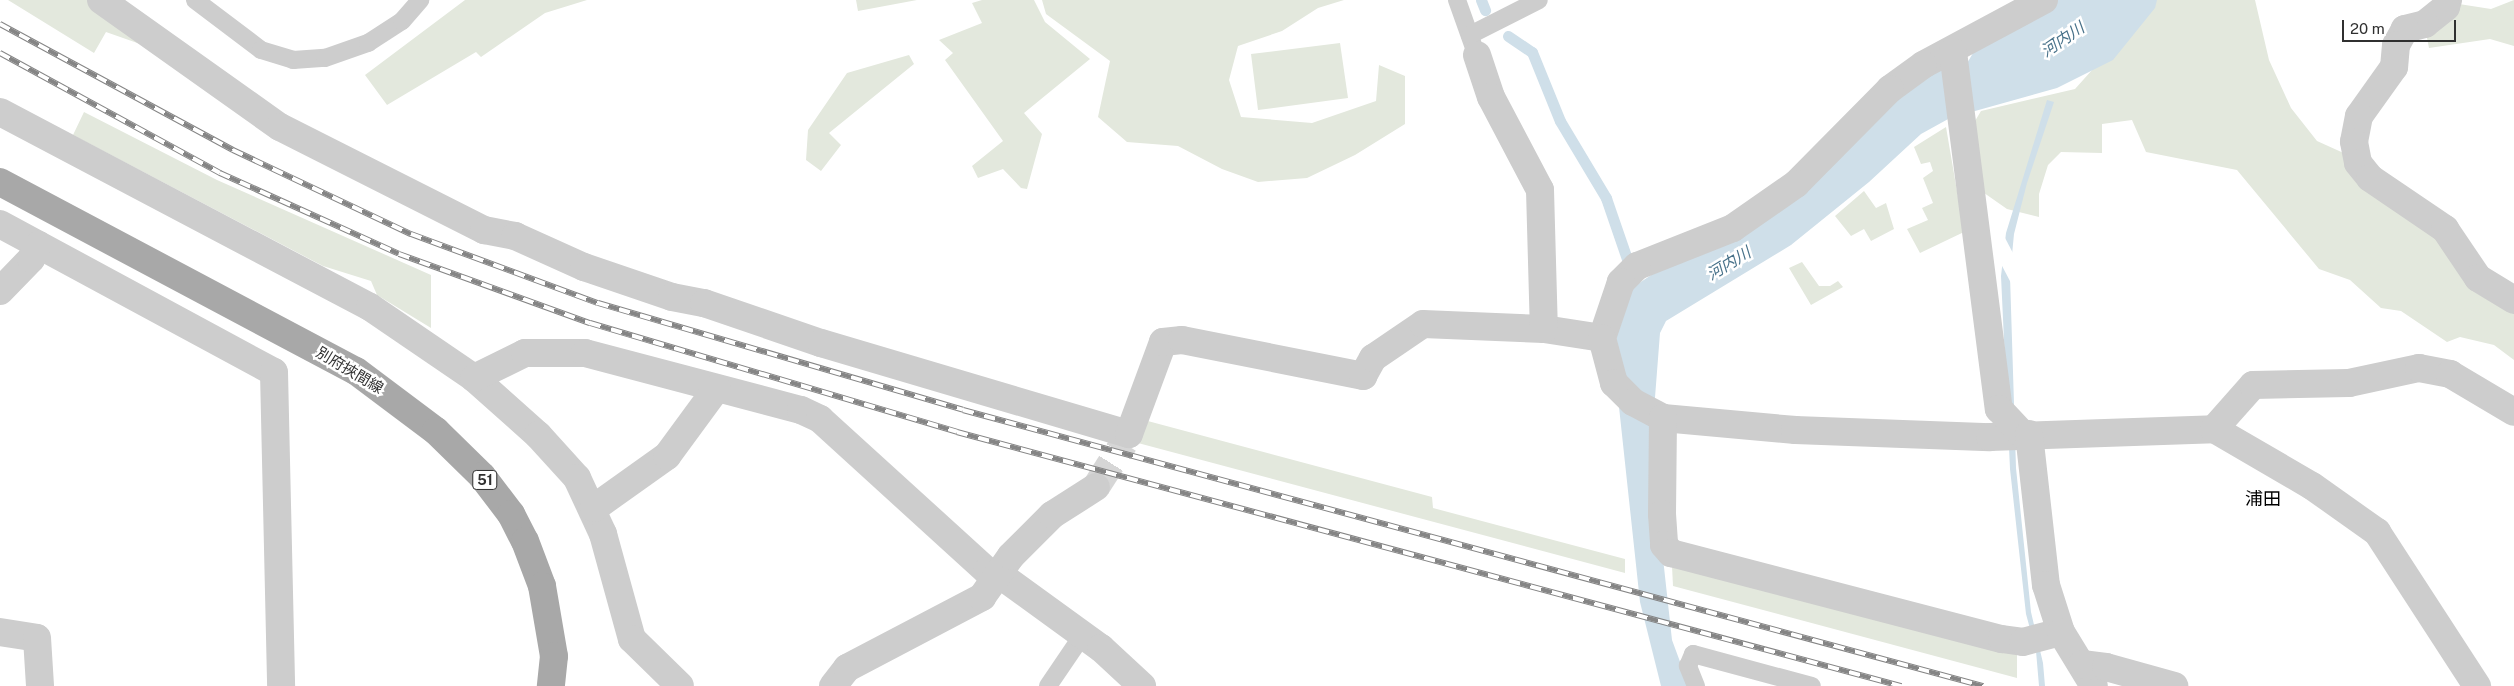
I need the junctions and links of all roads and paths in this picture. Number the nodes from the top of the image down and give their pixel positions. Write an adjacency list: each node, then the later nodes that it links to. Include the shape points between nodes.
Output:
1 (101, 0): 16 (street, via 280,127 484,230 515,236 584,268 672,297 704,303 820,343 1127,438 1164,342 1182,340 1363,376 1373,358 1423,324)
2 (195, 0): 3 (lane, via 261,50 293,60 325,58 368,43 402,21)
3 (420, 0)
4 (1457, 0): 8 (lane)
5 (1539, 0): 8 (lane)
6 (2044, 0): 9 (street)
7 (2448, 0): 15 (street, via 2446,7 2425,24 2405,29 2400,37 2394,67 2359,116 2354,142 2358,163 2370,178 2445,229 2478,278)
8 (1473, 45): 16 (street, via 1491,97 1540,190)
9 (1953, 55): 17 (street, via 1924,64 1890,88 1796,184 1733,228 1637,266 1621,282); 23 (street, via 1972,217 1988,309 1993,374 1999,409)
10 (0, 112): 18 (street, via 370,307)
11 (0, 182): 33 (main road, 別府挾間線 / 51, via 356,371 436,431 482,476 511,514 525,541 542,586 554,656)
12 (0, 224): 13 (street)
13 (38, 245): 14 (street, via 31,259); 32 (street, via 274,372)
14 (0, 291)
15 (2514, 300)
16 (1544, 329): 17 (street)
17 (1602, 338): 21 (street, via 1614,383 1633,402)
18 (474, 378): 19 (street, via 525,353 555,352 608,356); 25 (street, via 538,435 577,478)
19 (717, 388): 25 (street, via 667,456); 26 (street, via 801,410 820,419 987,571)
20 (2514, 412): 22 (street, via 2450,374 2419,368 2349,383 2253,384)
21 (1660, 417): 23 (street, via 1795,430); 29 (street, via 1664,545 1671,553)
22 (2214, 429): 23 (street); 41 (street, via 2312,486 2376,532)
23 (2015, 430): 29 (street, via 2046,585)
24 (1096, 486): 26 (street, via 1052,515 1011,556)
25 (594, 508): 34 (street, via 627,630 638,647)
26 (1000, 575): 28 (street); 35 (street, via 982,597 847,668)
27 (0, 632): 31 (street, via 37,638)
28 (1082, 636): 36 (lane); 37 (street)
29 (2044, 637): 30 (street)
30 (2088, 675): 40 (street, via 2106,667)
31 (40, 686)
32 (280, 686)
33 (551, 686)
34 (680, 686)
35 (833, 686)
36 (1048, 686)
37 (1142, 686)
38 (1696, 686): 39 (lane, via 1688,666 1693,654)
39 (1812, 686)
40 (2174, 686)
41 (2477, 686)

